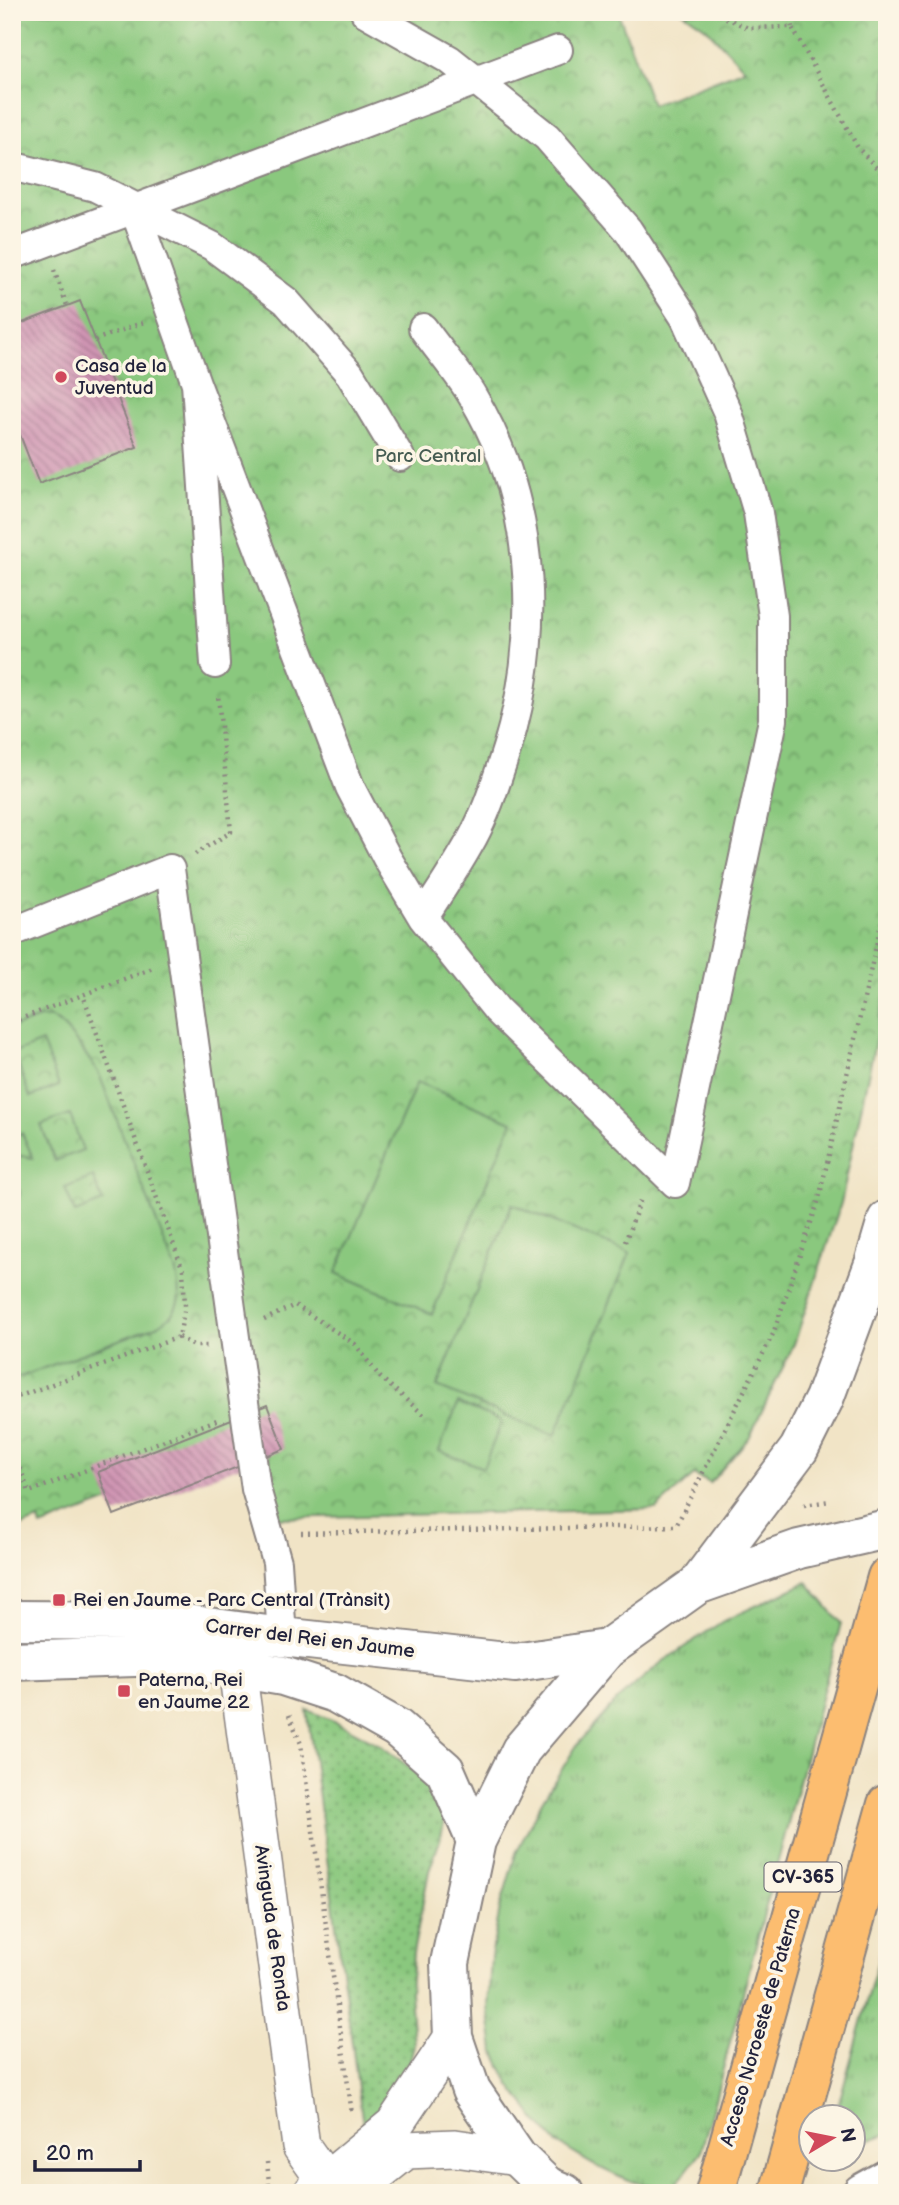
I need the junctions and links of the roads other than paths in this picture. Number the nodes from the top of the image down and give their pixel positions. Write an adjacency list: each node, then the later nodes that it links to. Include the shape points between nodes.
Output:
1 (365, 12): 3 (street, via 450,60)
2 (558, 50): 3 (street)
3 (476, 81): 5 (street); 11 (street, via 547,137 628,230 685,318 728,413 758,513 773,616 773,720 675,1183 497,1010)
4 (12, 168): 5 (street, via 96,187)
5 (134, 208): 6 (street); 8 (street); 9 (street, via 212,247 286,301 350,374)
6 (12, 256)
7 (423, 328): 11 (street, via 473,397 514,490 528,577 528,623 512,734 492,795 474,836)
8 (196, 383): 10 (street); 11 (street, via 351,787)
9 (400, 457)
10 (215, 664)
11 (423, 918)
12 (12, 932): 18 (street, via 170,869 256,1489 277,1562)
13 (887, 1220): 16 (street, via 824,1399 799,1449)
14 (887, 1529): 16 (street, via 799,1549)
15 (887, 1577): 27 (main road, Acceso Noroeste de Paterna / CV-365)
16 (697, 1585): 19 (street)
17 (12, 1620): 18 (street, Carrer del Rei en Jaume, via 164,1621)
18 (282, 1637): 19 (street, Carrer del Rei en Jaume, via 515,1663)
19 (607, 1649): 23 (street, via 522,1750)
20 (12, 1661): 21 (street, Carrer del Rei en Jaume, via 165,1656)
21 (237, 1668): 23 (street, Carrer del Rei en Jaume, via 283,1676 335,1693 397,1728 445,1770); 29 (street, Avinguda de Ronda, via 301,2146)
22 (887, 1804): 28 (main road, CV-365)
23 (476, 1841): 24 (street, via 450,1963)
24 (453, 2037): 25 (street, via 471,2091); 29 (street, via 394,2125)
25 (517, 2157): 29 (street, via 455,2148 406,2150); 30 (street)
26 (887, 2179): 31 (street)
27 (717, 2185)
28 (781, 2185)
29 (329, 2189)
30 (554, 2190)
31 (862, 2193)

